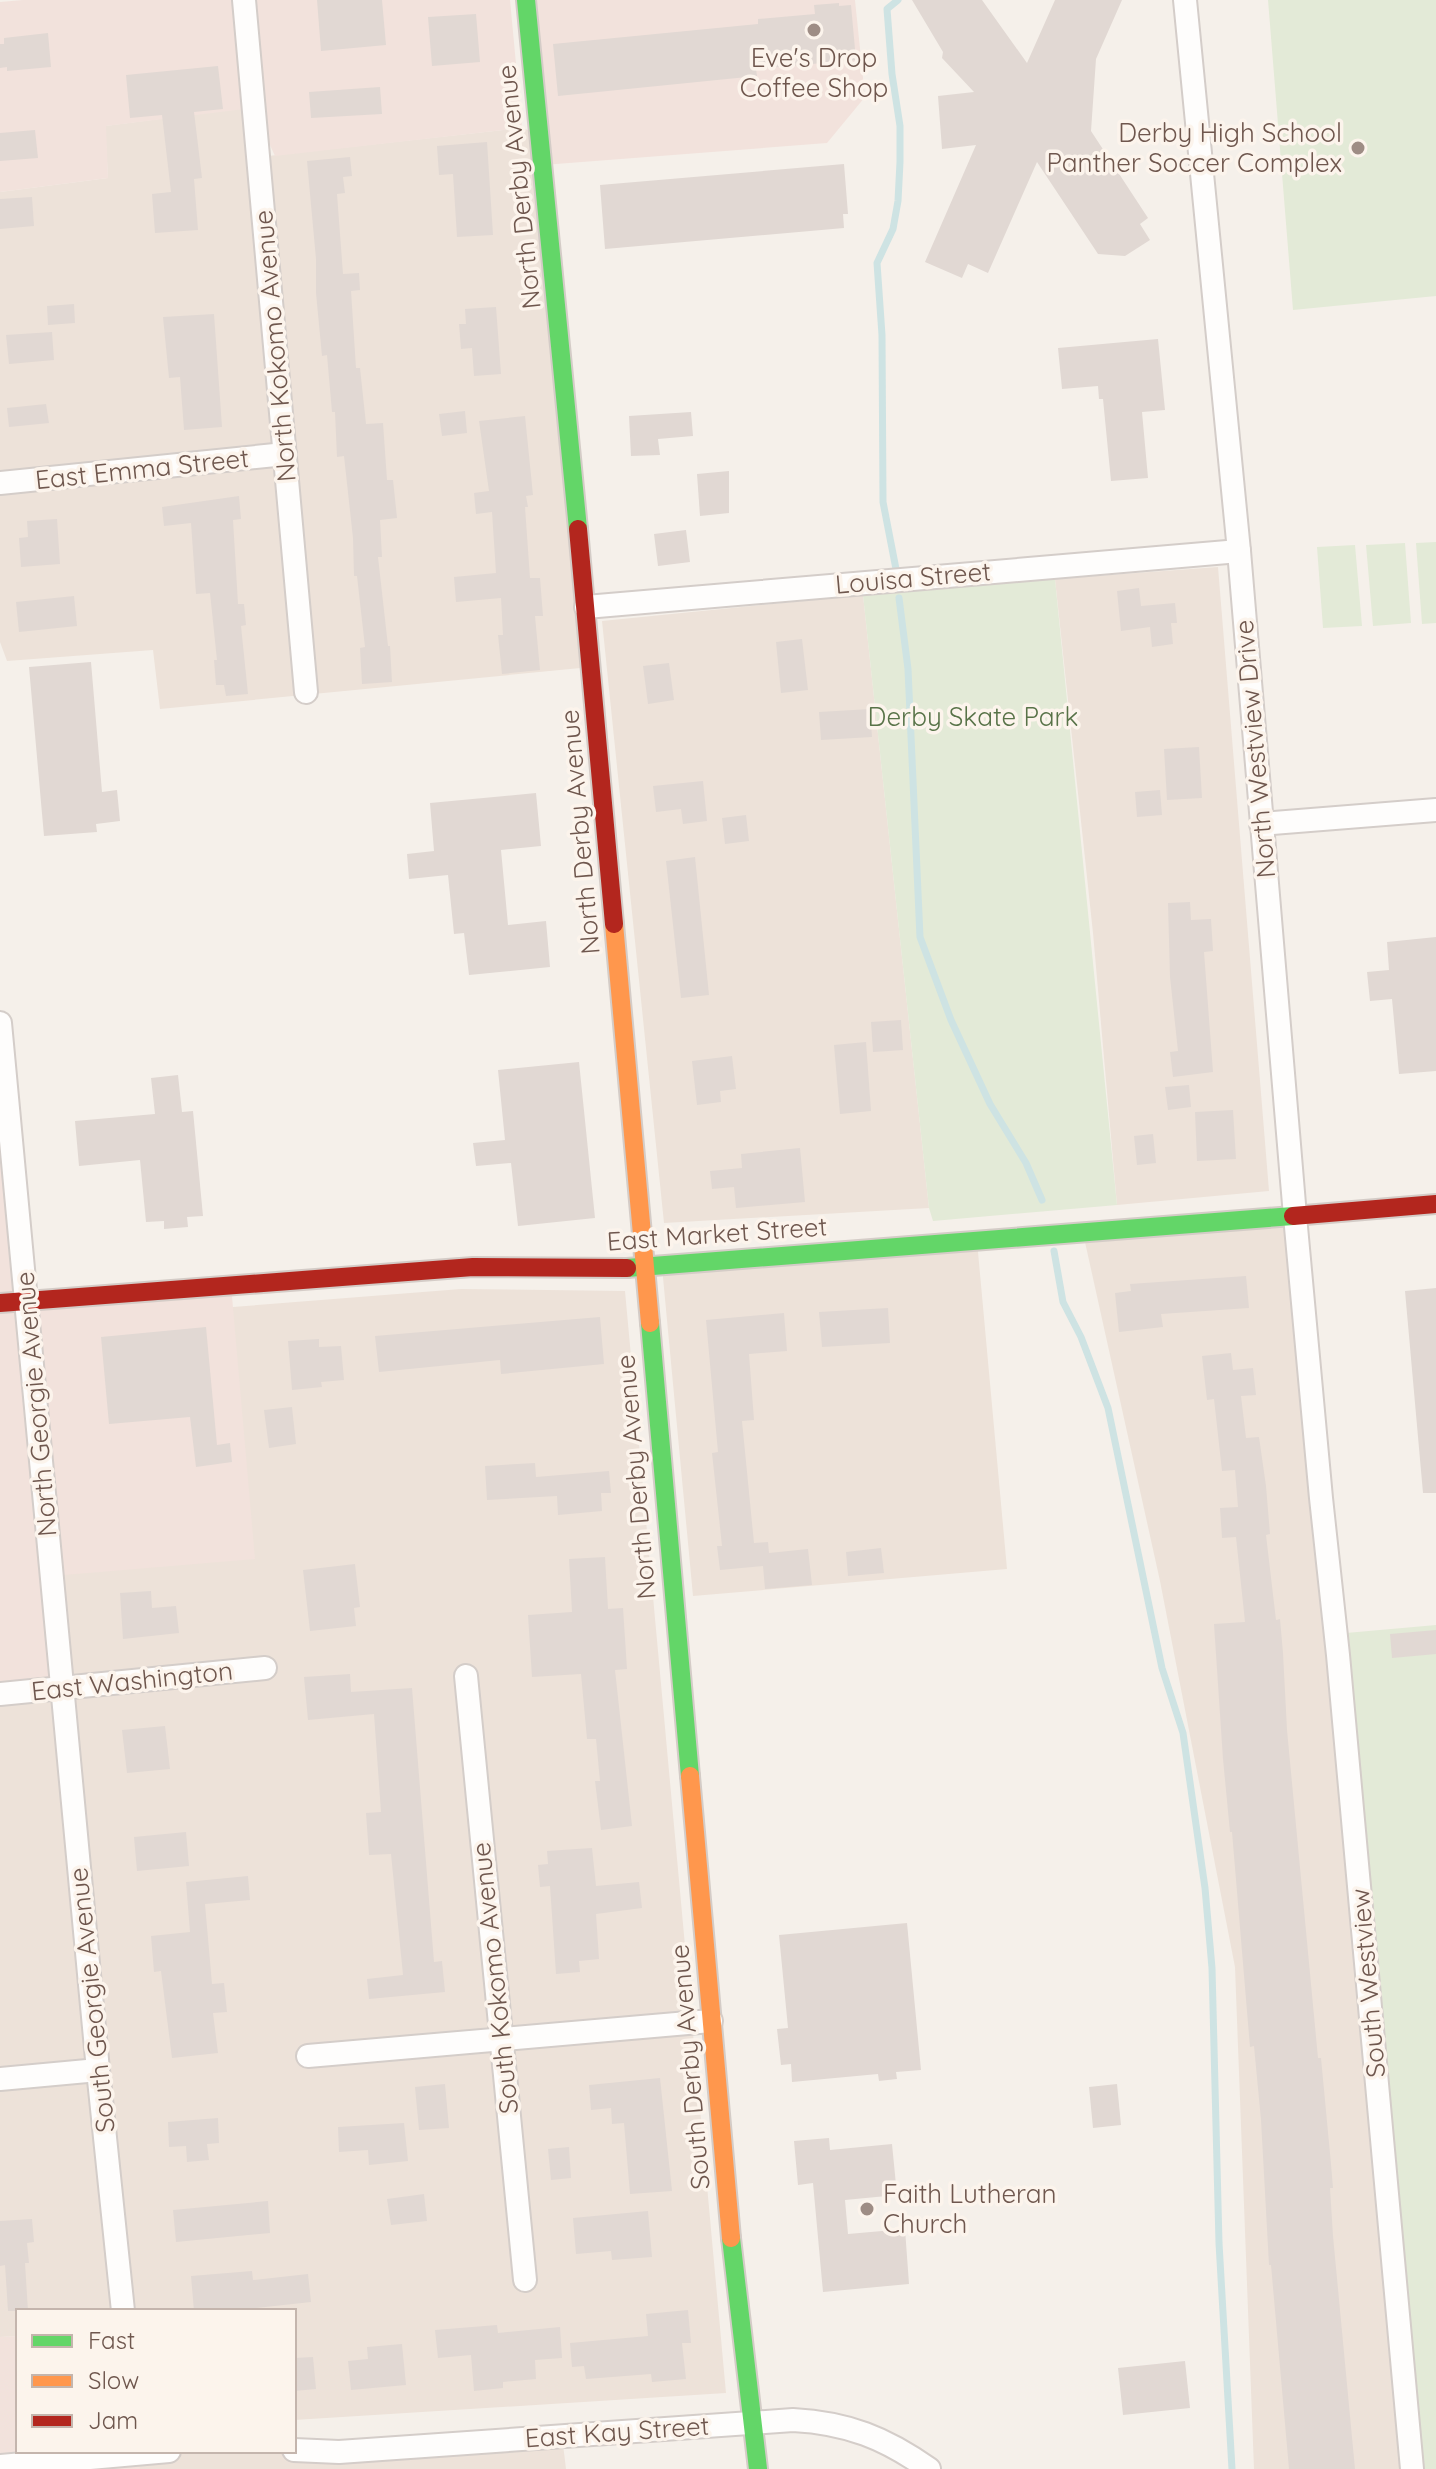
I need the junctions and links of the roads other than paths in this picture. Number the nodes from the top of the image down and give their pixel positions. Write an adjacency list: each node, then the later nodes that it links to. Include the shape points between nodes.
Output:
1 (244, 0): 4 (street, North Kokomo Avenue)
2 (526, 0): 7 (street, North Derby Avenue)
3 (1185, 0): 6 (street, North Westview Drive)
4 (285, 454): 5 (street, East Emma Street); 8 (street, North Kokomo Avenue)
5 (0, 483)
6 (1239, 551): 7 (street, Louisa Street); 10 (street, North Westview Drive)
7 (586, 607): 14 (street, North Derby Avenue)
8 (306, 692)
9 (1436, 810): 10 (street)
10 (1261, 824): 13 (street, North Westview Drive)
11 (0, 1023): 15 (street, North Georgie Avenue)
12 (1436, 1204): 13 (street, East Market Street)
13 (1295, 1216): 14 (street, East Market Street); 17 (street, North Westview Drive)
14 (644, 1268): 15 (street, East Market Street, via 473,1267); 18 (street, North Derby Avenue)
15 (27, 1301): 16 (street, East Market Street); 21 (street, North Georgie Avenue)
16 (0, 1303)
17 (1321, 1498): 37 (street, South Westview)
18 (678, 1659): 23 (street, South Derby Avenue)
19 (265, 1668): 21 (street, East Washington)
20 (466, 1676): 24 (street, South Kokomo Avenue)
21 (62, 1689): 22 (street, East Washington); 26 (street, South Georgie Avenue)
22 (0, 1694)
23 (711, 2021): 24 (street); 30 (street, South Derby Avenue)
24 (501, 2039): 25 (street); 28 (street, South Kokomo Avenue)
25 (308, 2056)
26 (98, 2070): 27 (street); 29 (street, South Georgie Avenue)
27 (0, 2079)
28 (525, 2280)
29 (123, 2309)
30 (753, 2423): 31 (street, East Kay Street, via 339,2452); 35 (street, South Derby Avenue); 36 (street, East Kay Street, via 807,2421 850,2427)
31 (296, 2450)
32 (160, 2453): 33 (street)
33 (138, 2458): 34 (street)
34 (0, 2466)
35 (758, 2469)
36 (929, 2469)
37 (1412, 2469)

